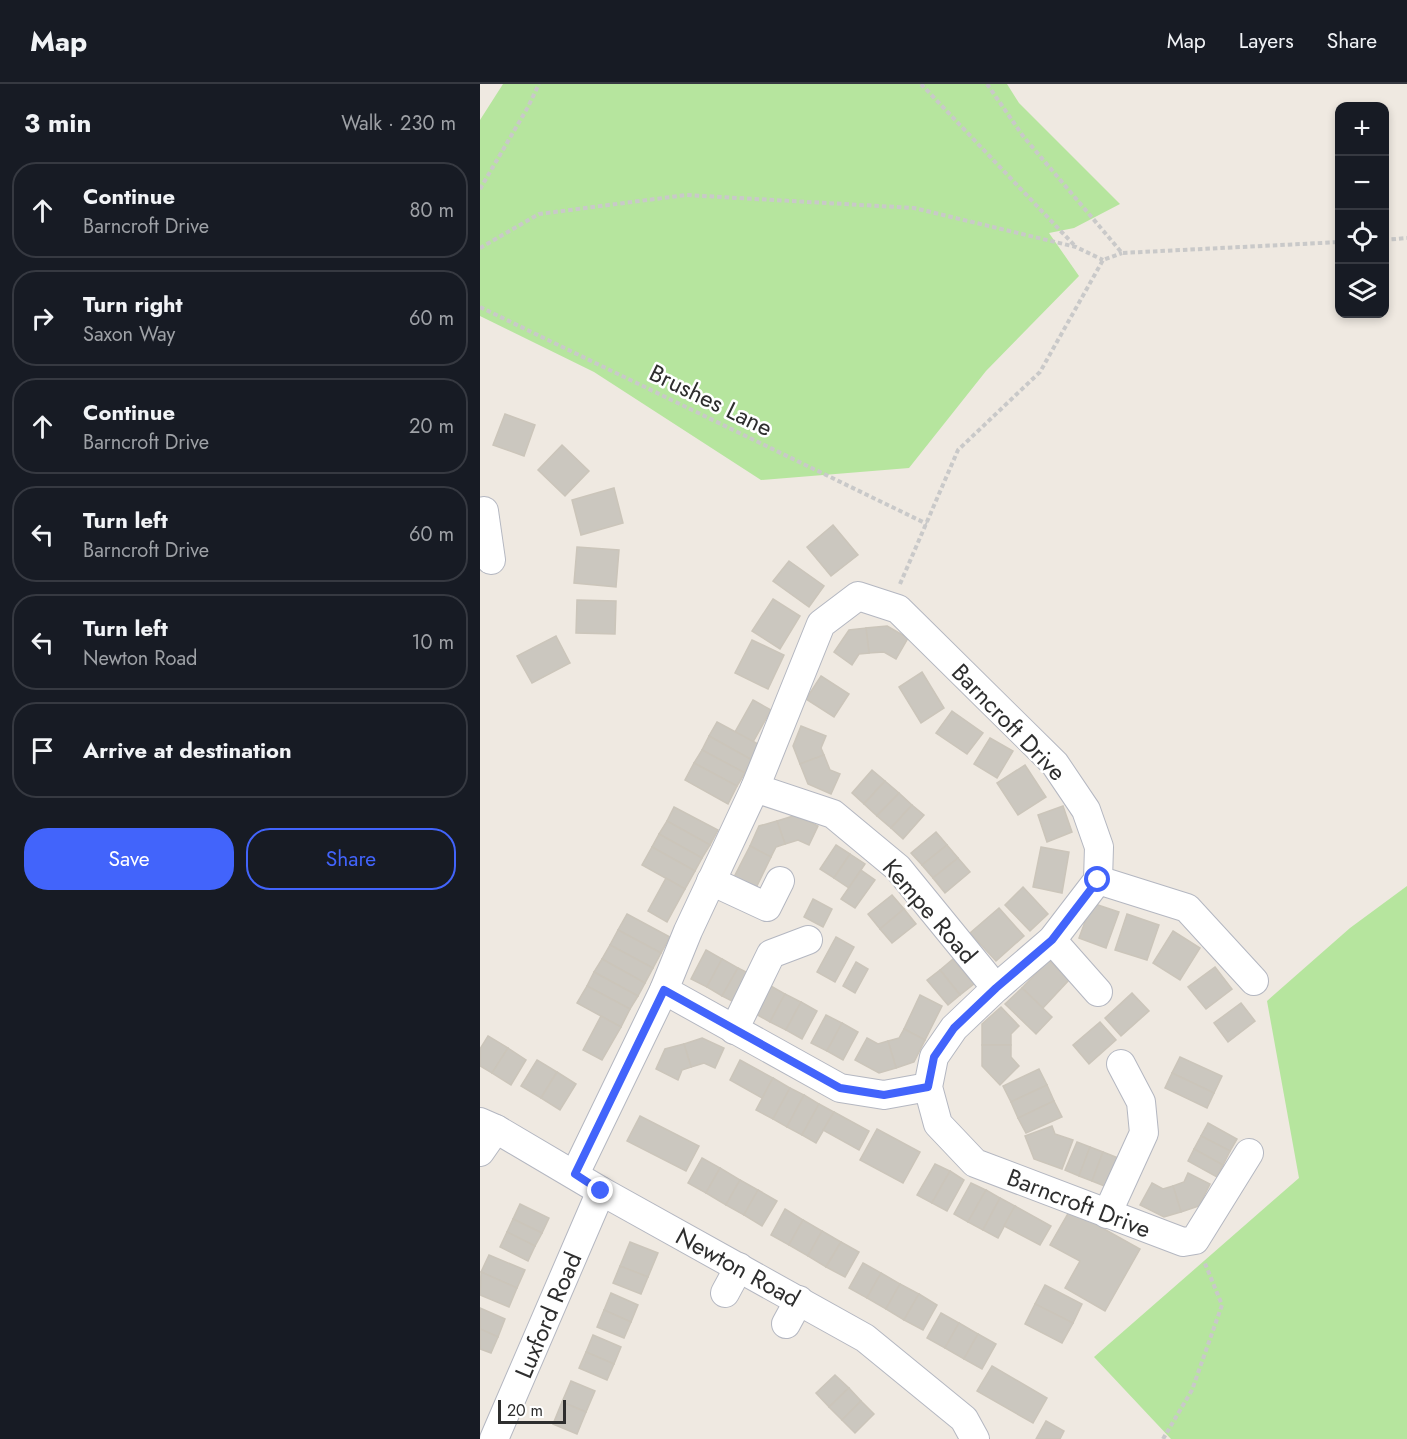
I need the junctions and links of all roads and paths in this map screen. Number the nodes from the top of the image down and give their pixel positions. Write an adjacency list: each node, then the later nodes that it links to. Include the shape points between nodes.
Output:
1 (539, 84): 4 (path)
2 (921, 84): 8 (path)
3 (987, 84): 10 (path, via 1023,136)
4 (480, 189)
5 (1407, 238): 6 (path)
6 (1389, 240)
7 (1335, 242): 10 (path)
8 (1076, 247): 9 (path, via 914,208 686,195 539,214); 11 (path)
9 (480, 248)
10 (1122, 253): 11 (path)
11 (1103, 261): 13 (path, via 1040,372 958,450)
12 (480, 307): 13 (path, Brushes Lane)
13 (927, 524): 14 (path)
14 (890, 607): 15 (street, Barncroft Drive, via 858,596 821,624); 16 (street, Barncroft Drive, via 898,609 1055,764 1086,810 1099,847)
15 (755, 788): 17 (street, Barncroft Drive); 22 (street, Kempe Road, via 833,814 898,868)
16 (1098, 880): 20 (street, Barncroft Drive); 21 (street, via 1187,908)
17 (711, 881): 18 (street, via 767,907); 23 (street, Barncroft Drive)
18 (780, 881)
19 (808, 940): 25 (street, via 771,954)
20 (1052, 940): 22 (street, Barncroft Drive); 24 (street)
21 (1254, 981)
22 (996, 988): 27 (street, Barncroft Drive, via 954,1028 934,1057)
23 (664, 990): 25 (street); 31 (street, Barncroft Drive)
24 (1098, 992)
25 (734, 1030): 27 (street, via 840,1088 884,1095)
26 (1121, 1064): 33 (street, via 1141,1102 1144,1133)
27 (928, 1087): 33 (street, Barncroft Drive, via 938,1124 975,1163)
28 (488, 1126): 29 (street); 31 (street, Newton Road)
29 (480, 1152)
30 (1249, 1153): 34 (street)
31 (575, 1174): 32 (street, Newton Road)
32 (601, 1191): 35 (street, Newton Road); 37 (street, Luxford Road)
33 (1107, 1214): 34 (street, Barncroft Drive, via 1183,1242)
34 (1195, 1240): 39 (path, via 1222,1305 1192,1390)
35 (739, 1267): 36 (street); 38 (street, Newton Road, via 792,1312 865,1338 964,1419)
36 (725, 1293)
37 (494, 1439)
38 (975, 1439)
39 (1163, 1439)

